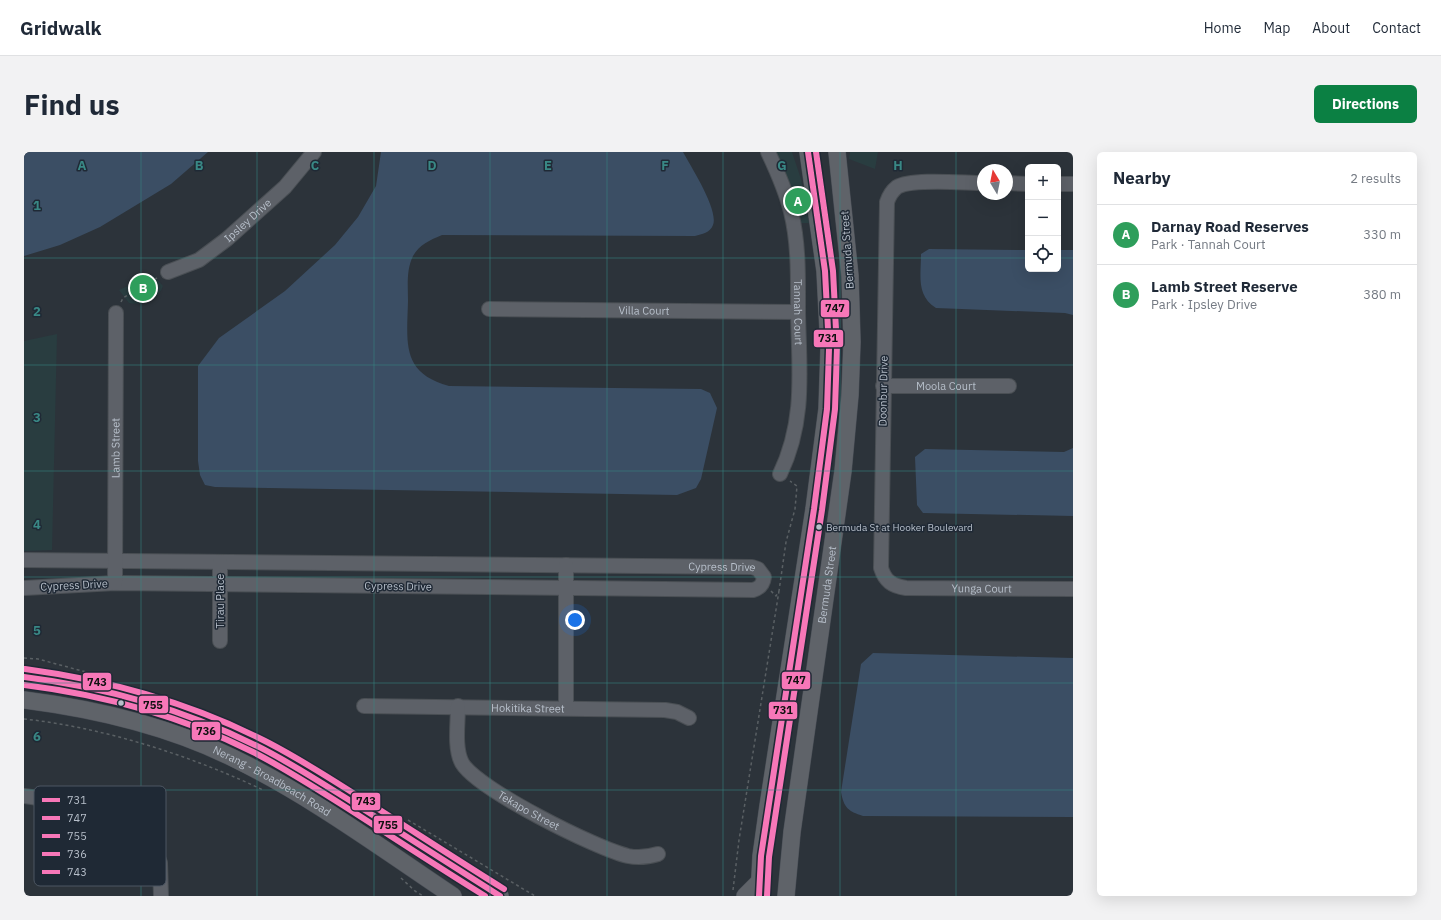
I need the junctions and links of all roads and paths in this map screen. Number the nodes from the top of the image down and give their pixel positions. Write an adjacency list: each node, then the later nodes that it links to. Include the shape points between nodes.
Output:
1 (314, 152): 12 (street, Ipsley Drive, via 285,187 227,239 200,260)
2 (768, 152): 14 (street, Tannah Court, via 791,213 796,247)
3 (800, 152): 6 (main road)
4 (808, 152): 6 (main road, Bermuda Street)
5 (837, 152): 52 (main road, Bermuda Street, via 850,276 850,395 843,471 792,832)
6 (812, 176): 45 (main road, Bermuda Street, via 824,249 827,292 827,409 767,812)
7 (977, 183): 16 (street, Doonbur Drive, via 911,183 897,187 889,196 885,208)
8 (1013, 183): 9 (street)
9 (1025, 184)
10 (1061, 184): 11 (street)
11 (1073, 184)
12 (168, 272): 15 (path, via 123,298)
13 (489, 308): 14 (street, Villa Court)
14 (798, 312): 18 (street, Tannah Court, via 800,400 790,454)
15 (116, 313): 20 (street, Lamb Street)
16 (883, 386): 17 (street, Moola Court); 25 (street, Doonbur Drive, via 881,568)
17 (1010, 386)
18 (780, 474): 23 (path, via 796,486 795,509 786,542)
19 (24, 560): 20 (street, Cypress Drive)
20 (115, 560): 21 (street, Cypress Drive); 24 (street, Lamb Street)
21 (220, 562): 22 (street, Cypress Drive); 26 (street, Tirau Place)
22 (566, 565): 28 (street); 28 (street, Cypress Drive, via 752,567 758,568 764,577 759,588 753,590)
23 (782, 577)
24 (115, 583): 26 (street, Cypress Drive); 27 (street, Cypress Drive)
25 (890, 584): 29 (street, Yunga Court, via 906,588)
26 (220, 585): 28 (street, Cypress Drive); 31 (street, Tirau Place)
27 (24, 588)
28 (566, 588): 36 (street)
29 (1073, 590)
30 (779, 591): 47 (path, via 739,840)
31 (220, 641)
32 (24, 677): 46 (main road, Nerang - Broadbeach Road, via 76,685 135,699 239,737 315,778)
33 (24, 700): 50 (main road, Nerang - Broadbeach Road, via 77,708 156,728 232,758 286,786)
34 (364, 706): 35 (street, Hokitika Street)
35 (458, 706): 36 (street, Hokitika Street); 42 (street, Tekapo Street, via 459,753 467,770 478,779 548,821 603,848 629,856)
36 (566, 707): 37 (street, Hokitika Street, via 665,710 678,712)
37 (689, 718)
38 (24, 719): 39 (path, via 45,721 144,745 214,769)
39 (269, 793)
40 (24, 796): 41 (street)
41 (34, 797)
42 (658, 854)
43 (398, 876): 49 (path)
44 (161, 886): 48 (street)
45 (759, 889): 47 (main road)
46 (489, 891): 51 (main road, Nerang - Broadbeach Road)
47 (739, 894)
48 (161, 896)
49 (424, 896)
50 (453, 896)
51 (500, 896)
52 (786, 896)

